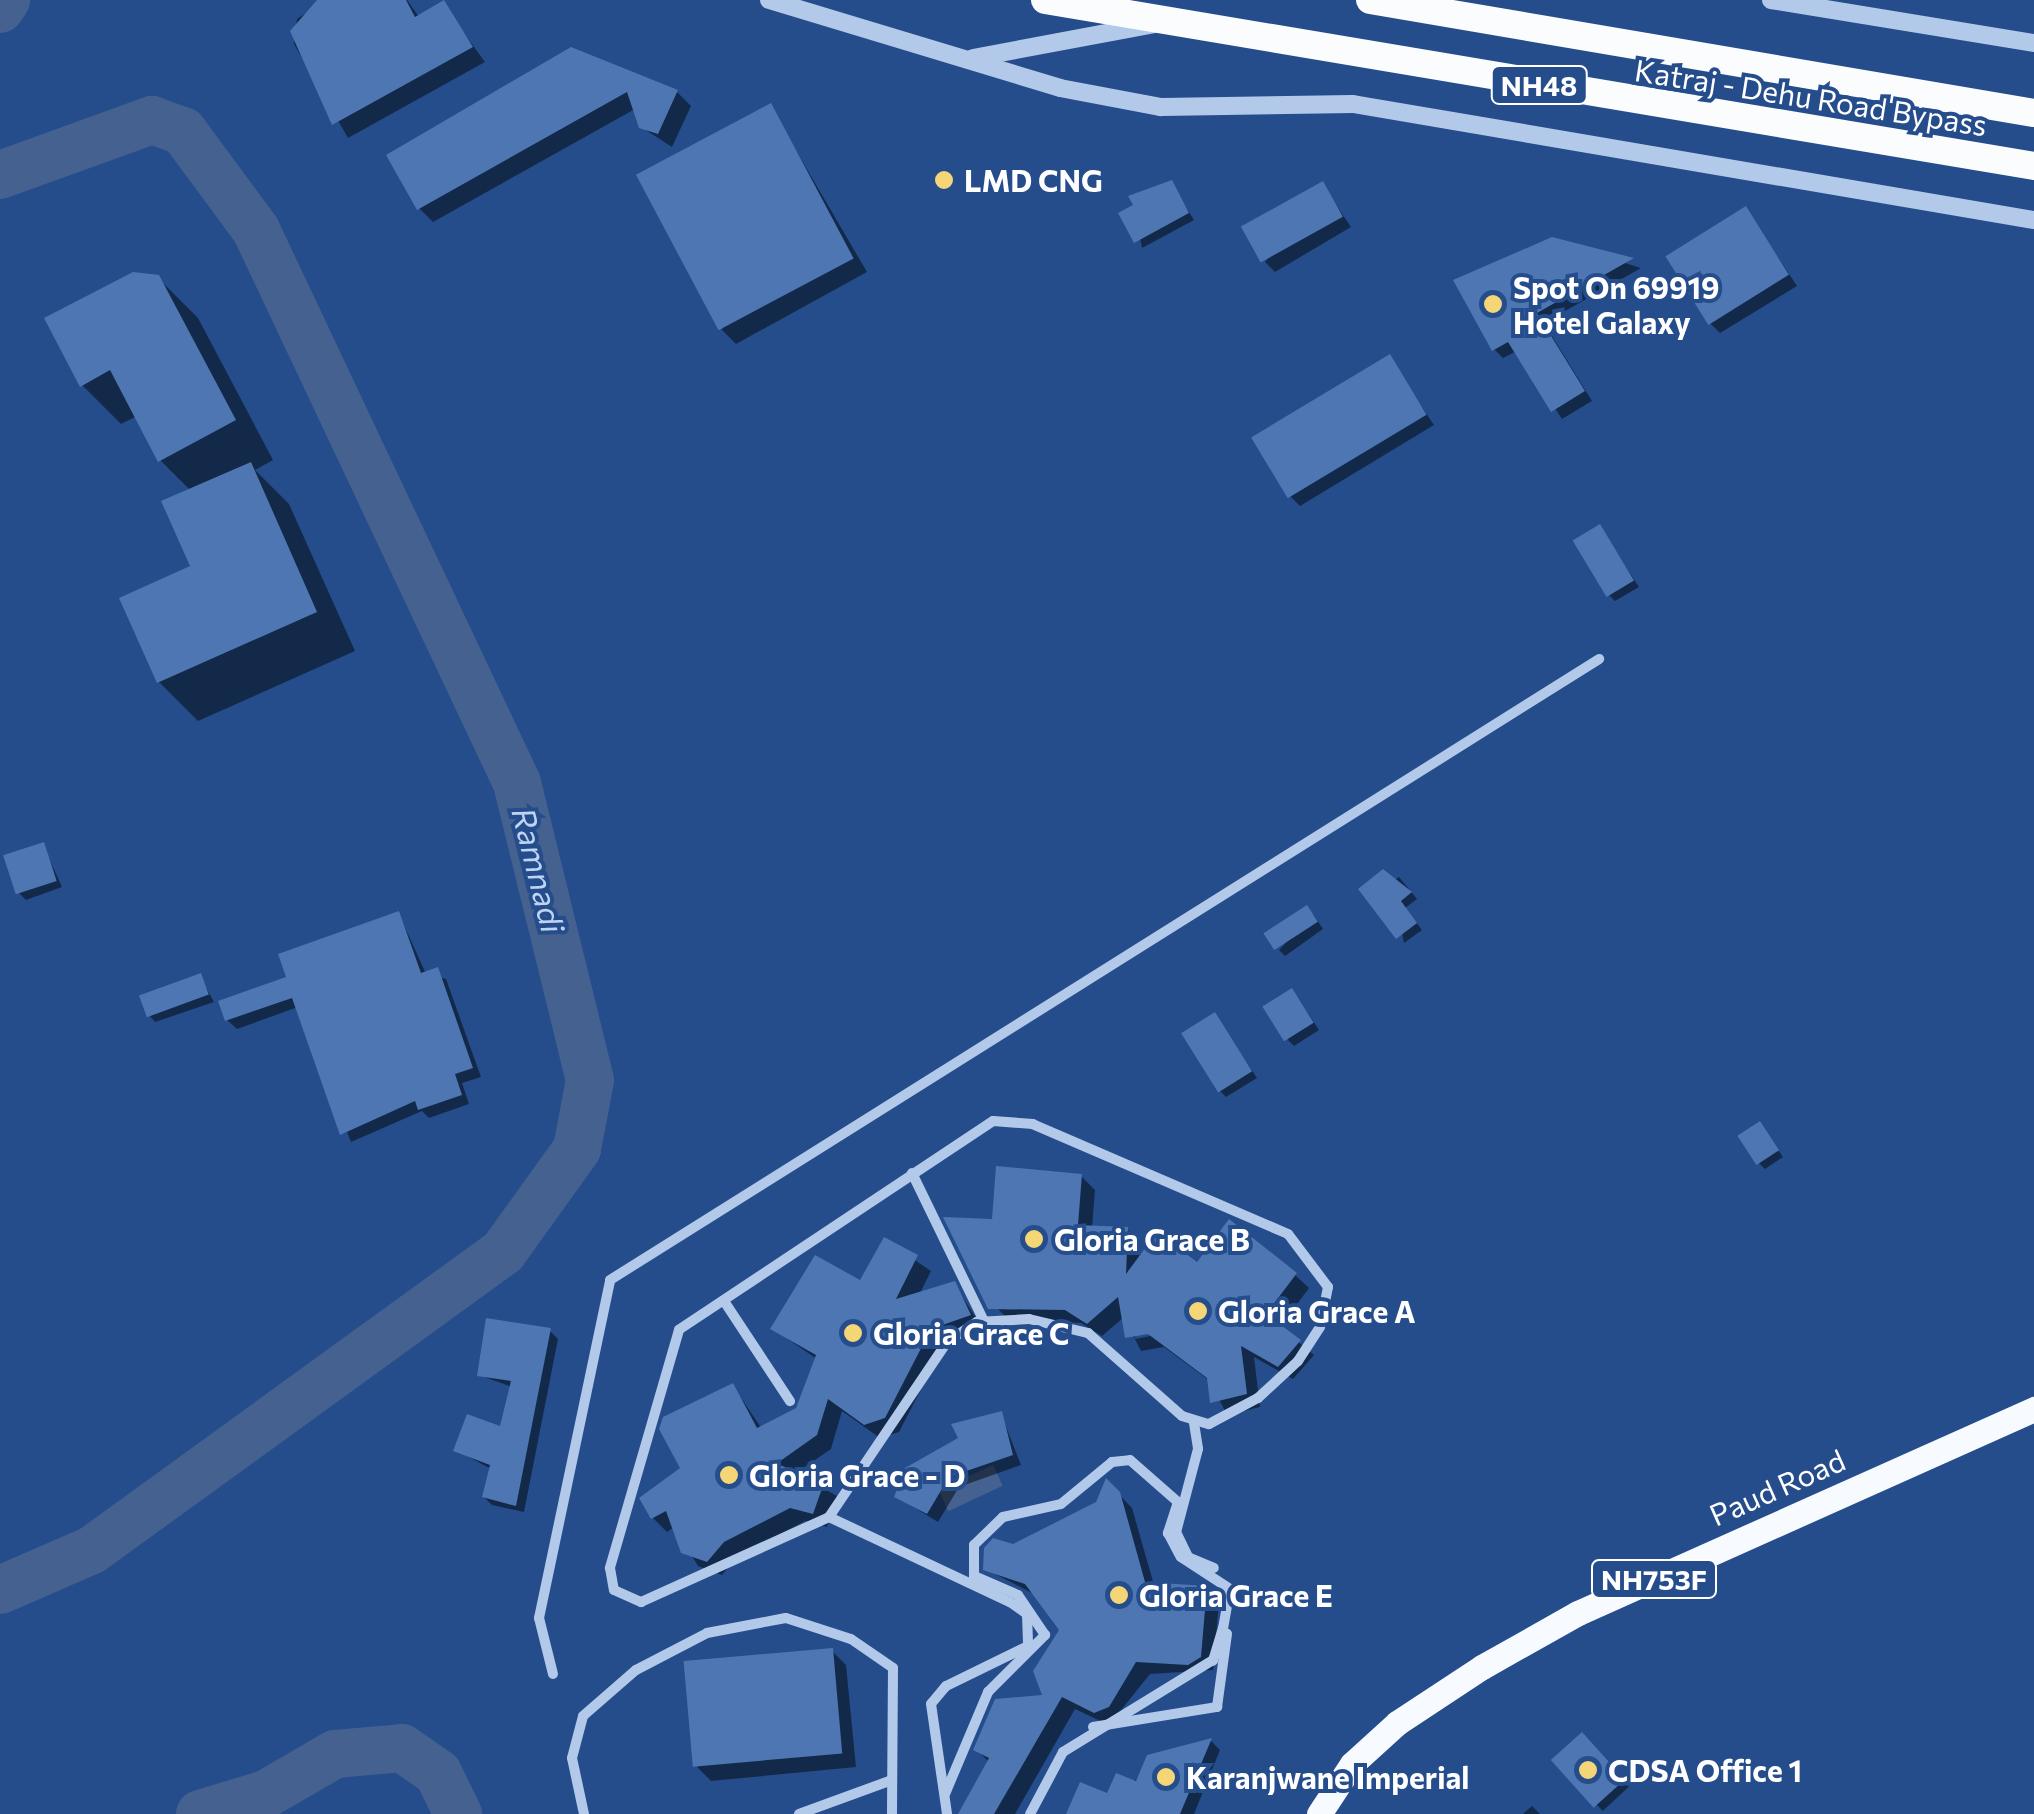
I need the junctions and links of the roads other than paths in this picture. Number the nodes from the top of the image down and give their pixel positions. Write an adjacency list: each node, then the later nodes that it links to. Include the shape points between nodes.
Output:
1 (769, 0): 7 (street)
2 (1045, 0): 5 (highway, Katraj - Dehu Road Bypass / NH48)
3 (1370, 0): 8 (highway, Katraj - Dehu Road Bypass / NH48)
4 (1771, 0): 6 (street)
5 (1162, 23): 7 (street); 9 (highway, Katraj - Dehu Road Bypass / NH48)
6 (2034, 43)
7 (968, 60): 10 (street, via 1161,107 1353,104)
8 (2034, 113)
9 (2034, 166)
10 (2034, 220)
11 (1599, 659): 19 (street, via 610,1280 539,1618)
12 (912, 1173): 13 (street); 14 (street); 17 (street, via 993,1121 1033,1124 1302,1245 1328,1287 1320,1327 1258,1398)
13 (724, 1301): 15 (street); 18 (street, via 673,1343 610,1568 614,1590 641,1602)
14 (984, 1321): 17 (street, via 1088,1332); 18 (street, via 947,1342)
15 (790, 1400)
16 (2034, 1409): 28 (main road, Paud Road / NH753F, via 1591,1607 1482,1667 1397,1723 1352,1764)
17 (1194, 1424): 20 (street, via 1198,1449 1176,1532 1188,1557 1220,1569 1235,1588 1223,1698 1210,1712)
18 (828, 1517): 22 (street, via 1027,1614 1028,1646 936,1693)
19 (553, 1674)
20 (1092, 1727): 22 (street, via 1214,1660 1230,1589 1180,1557 1168,1533 1178,1502 1130,1460 1112,1462 1061,1504 1003,1517 974,1545 974,1576 1018,1595 1045,1635 988,1692); 27 (street, via 1063,1752)
21 (892, 1780): 23 (street, via 893,1668 851,1638 786,1618 707,1633 636,1670 583,1716 572,1758); 24 (street); 25 (street)
22 (943, 1800): 26 (street)
23 (584, 1814)
24 (799, 1814)
25 (892, 1814)
26 (946, 1814)
27 (1030, 1814)
28 (1318, 1814)

